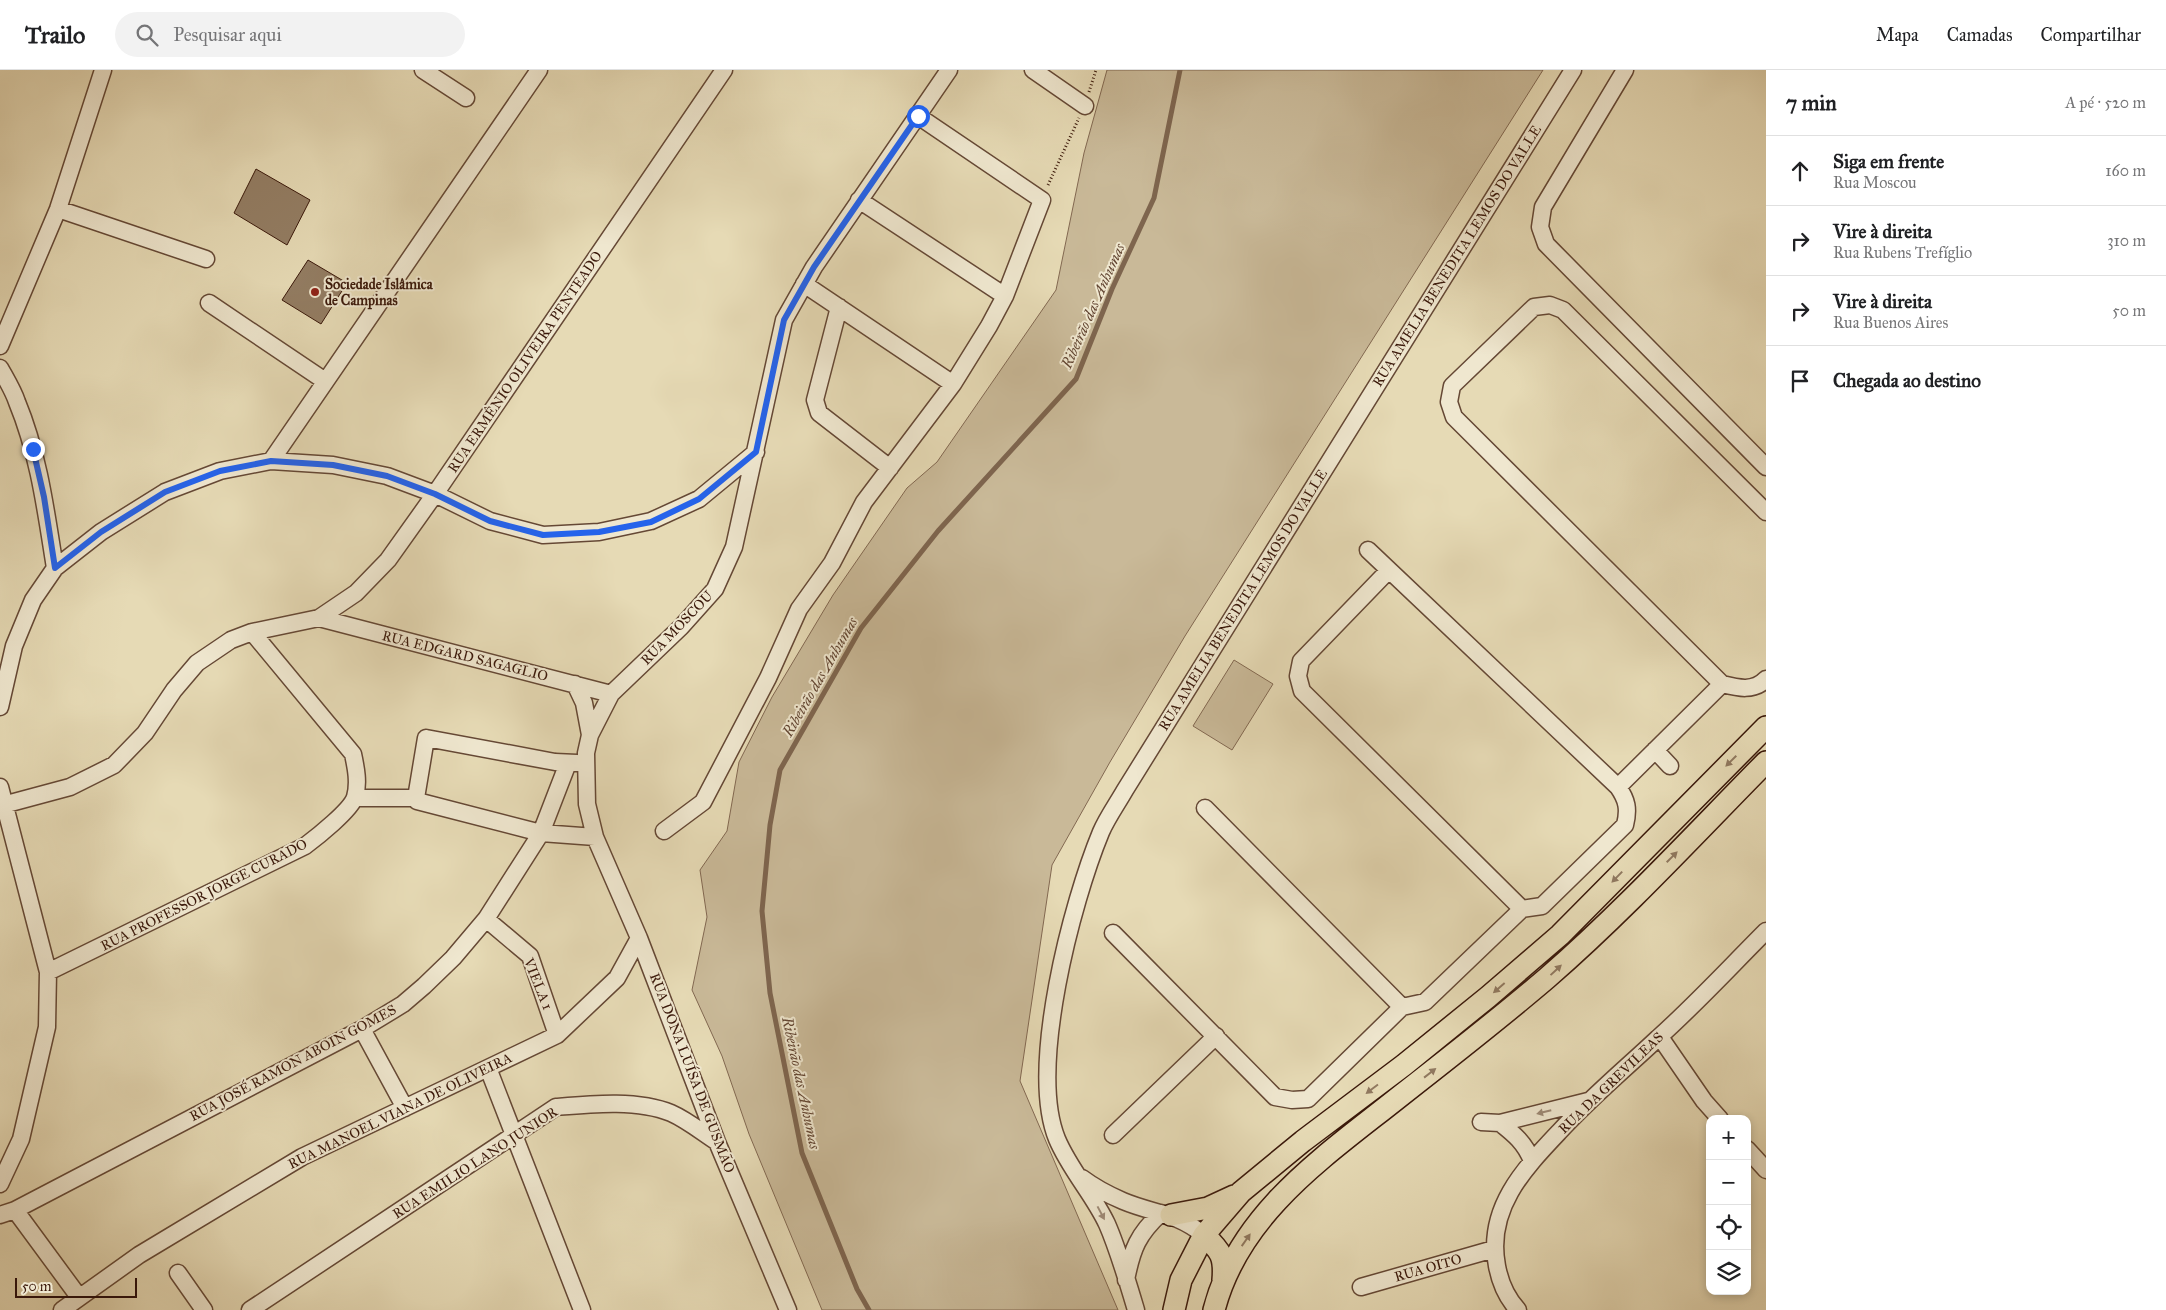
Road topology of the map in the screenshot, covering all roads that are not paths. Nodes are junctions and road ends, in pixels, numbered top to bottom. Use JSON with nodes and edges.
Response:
{"nodes":[{"id":1,"x":102,"y":70,"type":"edge"},
{"id":2,"x":423,"y":70,"type":"edge"},
{"id":3,"x":538,"y":70,"type":"edge"},
{"id":4,"x":724,"y":70,"type":"edge"},
{"id":5,"x":949,"y":70,"type":"edge"},
{"id":6,"x":1033,"y":70,"type":"edge"},
{"id":7,"x":1573,"y":70,"type":"edge"},
{"id":8,"x":1626,"y":70,"type":"edge"},
{"id":9,"x":466,"y":98,"type":"dead end"},
{"id":10,"x":1084,"y":106,"type":"road end"},
{"id":11,"x":918,"y":116,"type":"junction"},
{"id":12,"x":859,"y":200,"type":"junction"},
{"id":13,"x":58,"y":209,"type":"junction"},
{"id":14,"x":206,"y":259,"type":"dead end"},
{"id":15,"x":804,"y":284,"type":"junction"},
{"id":16,"x":1005,"y":296,"type":"junction"},
{"id":17,"x":209,"y":303,"type":"dead end"},
{"id":18,"x":839,"y":308,"type":"junction"},
{"id":19,"x":0,"y":346,"type":"edge"},
{"id":20,"x":0,"y":368,"type":"edge"},
{"id":21,"x":325,"y":381,"type":"junction"},
{"id":22,"x":953,"y":384,"type":"junction"},
{"id":23,"x":756,"y":452,"type":"junction"},
{"id":24,"x":271,"y":461,"type":"junction"},
{"id":25,"x":1766,"y":467,"type":"edge"},
{"id":26,"x":890,"y":468,"type":"junction"},
{"id":27,"x":435,"y":494,"type":"junction"},
{"id":28,"x":1766,"y":512,"type":"edge"},
{"id":29,"x":1368,"y":550,"type":"dead end"},
{"id":30,"x":55,"y":568,"type":"junction"},
{"id":31,"x":1389,"y":570,"type":"junction"},
{"id":32,"x":318,"y":618,"type":"junction"},
{"id":33,"x":252,"y":632,"type":"junction"},
{"id":34,"x":1766,"y":679,"type":"edge"},
{"id":35,"x":575,"y":684,"type":"junction"},
{"id":36,"x":1722,"y":684,"type":"junction"},
{"id":37,"x":611,"y":694,"type":"junction"},
{"id":38,"x":0,"y":707,"type":"edge"},
{"id":39,"x":1766,"y":727,"type":"edge"},
{"id":40,"x":590,"y":735,"type":"junction"},
{"id":41,"x":1655,"y":750,"type":"junction"},
{"id":42,"x":1766,"y":762,"type":"edge"},
{"id":43,"x":1670,"y":766,"type":"dead end"},
{"id":44,"x":0,"y":787,"type":"edge"},
{"id":45,"x":1618,"y":787,"type":"junction"},
{"id":46,"x":355,"y":798,"type":"junction"},
{"id":47,"x":416,"y":798,"type":"junction"},
{"id":48,"x":3,"y":806,"type":"junction"},
{"id":49,"x":1205,"y":808,"type":"dead end"},
{"id":50,"x":664,"y":831,"type":"dead end"},
{"id":51,"x":541,"y":833,"type":"junction"},
{"id":52,"x":595,"y":837,"type":"junction"},
{"id":53,"x":1522,"y":909,"type":"junction"},
{"id":54,"x":486,"y":919,"type":"junction"},
{"id":55,"x":1766,"y":931,"type":"edge"},
{"id":56,"x":1113,"y":933,"type":"dead end"},
{"id":57,"x":639,"y":938,"type":"junction"},
{"id":58,"x":48,"y":972,"type":"junction"},
{"id":59,"x":1402,"y":1007,"type":"junction"},
{"id":60,"x":362,"y":1029,"type":"junction"},
{"id":61,"x":557,"y":1035,"type":"junction"},
{"id":62,"x":1216,"y":1036,"type":"junction"},
{"id":63,"x":1660,"y":1037,"type":"junction"},
{"id":64,"x":488,"y":1068,"type":"junction"},
{"id":65,"x":1588,"y":1101,"type":"junction"},
{"id":66,"x":405,"y":1108,"type":"junction"},
{"id":67,"x":1716,"y":1115,"type":"edge"},
{"id":68,"x":1481,"y":1122,"type":"dead end"},
{"id":69,"x":1500,"y":1123,"type":"junction"},
{"id":70,"x":1113,"y":1135,"type":"dead end"},
{"id":71,"x":513,"y":1136,"type":"junction"},
{"id":72,"x":717,"y":1142,"type":"junction"},
{"id":73,"x":1751,"y":1153,"type":"edge"},
{"id":74,"x":1532,"y":1161,"type":"junction"},
{"id":75,"x":1766,"y":1170,"type":"edge"},
{"id":76,"x":1074,"y":1172,"type":"junction"},
{"id":77,"x":0,"y":1184,"type":"edge"},
{"id":78,"x":1241,"y":1192,"type":"junction"},
{"id":79,"x":8,"y":1213,"type":"edge"},
{"id":80,"x":1166,"y":1214,"type":"junction"},
{"id":81,"x":1204,"y":1235,"type":"junction"},
{"id":82,"x":1494,"y":1250,"type":"junction"},
{"id":83,"x":178,"y":1273,"type":"dead end"},
{"id":84,"x":1126,"y":1280,"type":"junction"},
{"id":85,"x":1223,"y":1283,"type":"junction"},
{"id":86,"x":1361,"y":1287,"type":"dead end"},
{"id":87,"x":79,"y":1297,"type":"junction"},
{"id":88,"x":578,"y":1308,"type":"edge"},
{"id":89,"x":62,"y":1310,"type":"edge"},
{"id":90,"x":204,"y":1310,"type":"edge"},
{"id":91,"x":250,"y":1310,"type":"edge"},
{"id":92,"x":788,"y":1310,"type":"edge"},
{"id":93,"x":1136,"y":1310,"type":"edge"},
{"id":94,"x":1174,"y":1310,"type":"edge"},
{"id":95,"x":1214,"y":1310,"type":"edge"},
{"id":96,"x":1518,"y":1310,"type":"edge"}],
"edges":[{"from":1,"to":13,"type":"street"},
{"from":2,"to":9,"type":"street"},
{"from":3,"to":21,"type":"street"},
{"from":4,"to":27,"type":"street","name":"RUA ERMÊNIO OLIVEIRA PENTEADO"},
{"from":5,"to":11,"type":"street","name":"RUA MOSCOU"},
{"from":6,"to":10,"type":"street"},
{"from":7,"to":76,"type":"street","name":"RUA AMELIA BENEDITA LEMOS DO VALLE"},
{"from":8,"to":25,"type":"street"},
{"from":11,"to":12,"type":"street","name":"RUA MOSCOU"},
{"from":11,"to":16,"type":"street"},
{"from":12,"to":15,"type":"street","name":"RUA MOSCOU"},
{"from":12,"to":16,"type":"street"},
{"from":13,"to":14,"type":"street"},
{"from":13,"to":19,"type":"street"},
{"from":15,"to":18,"type":"street"},
{"from":15,"to":23,"type":"street","name":"RUA MOSCOU"},
{"from":16,"to":22,"type":"street"},
{"from":17,"to":21,"type":"street"},
{"from":18,"to":22,"type":"street"},
{"from":18,"to":26,"type":"street"},
{"from":20,"to":30,"type":"street"},
{"from":21,"to":24,"type":"street"},
{"from":22,"to":26,"type":"street"},
{"from":23,"to":27,"type":"street"},
{"from":23,"to":37,"type":"street","name":"RUA MOSCOU"},
{"from":24,"to":27,"type":"street"},
{"from":24,"to":30,"type":"street"},
{"from":26,"to":50,"type":"street"},
{"from":27,"to":32,"type":"street","name":"RUA ERMÊNIO OLIVEIRA PENTEADO"},
{"from":28,"to":36,"type":"street"},
{"from":29,"to":31,"type":"street"},
{"from":30,"to":38,"type":"street"},
{"from":31,"to":45,"type":"street"},
{"from":31,"to":53,"type":"street"},
{"from":32,"to":33,"type":"street","name":"RUA ERMÊNIO OLIVEIRA PENTEADO"},
{"from":32,"to":35,"type":"street","name":"RUA EDGARD SAGAGLIO"},
{"from":33,"to":46,"type":"street"},
{"from":33,"to":48,"type":"street","name":"RUA ERMÊNIO OLIVEIRA PENTEADO"},
{"from":34,"to":36,"type":"street"},
{"from":35,"to":37,"type":"street","name":"RUA EDGARD SAGAGLIO"},
{"from":35,"to":40,"type":"street"},
{"from":36,"to":41,"type":"street"},
{"from":37,"to":40,"type":"street","name":"RUA MOSCOU"},
{"from":39,"to":78,"type":"main road","one_way":true},
{"from":40,"to":52,"type":"street","name":"RUA MOSCOU"},
{"from":41,"to":43,"type":"street"},
{"from":41,"to":45,"type":"street"},
{"from":85,"to":42,"type":"main road","one_way":true},
{"from":44,"to":48,"type":"street"},
{"from":45,"to":53,"type":"street"},
{"from":46,"to":47,"type":"street"},
{"from":46,"to":58,"type":"street","name":"RUA PROFESSOR JORGE CURADO"},
{"from":47,"to":51,"type":"street"},
{"from":47,"to":51,"type":"street","name":"RUA JOSÉ RAMON ABOIN GOMES"},
{"from":48,"to":58,"type":"street"},
{"from":49,"to":59,"type":"street"},
{"from":51,"to":52,"type":"street"},
{"from":51,"to":54,"type":"street","name":"RUA JOSÉ RAMON ABOIN GOMES"},
{"from":52,"to":57,"type":"street","name":"RUA DONA LUÍSA DE GUSMÃO"},
{"from":53,"to":59,"type":"street"},
{"from":54,"to":60,"type":"street","name":"RUA JOSÉ RAMON ABOIN GOMES"},
{"from":54,"to":61,"type":"street","name":"VIELA 1"},
{"from":55,"to":63,"type":"street","name":"RUA DA GREVILEAS"},
{"from":56,"to":62,"type":"street"},
{"from":57,"to":61,"type":"street","name":"RUA MANOEL VIANA DE OLIVEIRA"},
{"from":57,"to":72,"type":"street","name":"RUA DONA LUÍSA DE GUSMÃO"},
{"from":58,"to":77,"type":"street"},
{"from":59,"to":62,"type":"street"},
{"from":60,"to":66,"type":"street"},
{"from":60,"to":79,"type":"street","name":"RUA JOSÉ RAMON ABOIN GOMES"},
{"from":61,"to":64,"type":"street","name":"RUA MANOEL VIANA DE OLIVEIRA"},
{"from":62,"to":70,"type":"street"},
{"from":63,"to":65,"type":"street","name":"RUA DA GREVILEAS"},
{"from":63,"to":67,"type":"street"},
{"from":64,"to":66,"type":"street","name":"RUA MANOEL VIANA DE OLIVEIRA"},
{"from":64,"to":71,"type":"street"},
{"from":65,"to":69,"type":"street","one_way":true},
{"from":65,"to":74,"type":"street","name":"RUA DA GREVILEAS"},
{"from":66,"to":87,"type":"street","name":"RUA MANOEL VIANA DE OLIVEIRA"},
{"from":68,"to":69,"type":"street"},
{"from":69,"to":74,"type":"street"},
{"from":71,"to":72,"type":"street","name":"RUA EMILIO LANO JUNIOR"},
{"from":71,"to":88,"type":"street"},
{"from":71,"to":91,"type":"street","name":"RUA EMILIO LANO JUNIOR"},
{"from":72,"to":92,"type":"street","name":"RUA DONA LUÍSA DE GUSMÃO"},
{"from":73,"to":75,"type":"street"},
{"from":74,"to":82,"type":"street","name":"RUA DA GREVILEAS"},
{"from":76,"to":80,"type":"street"},
{"from":76,"to":84,"type":"street","name":"RUA AMELIA BENEDITA LEMOS DO VALLE","one_way":true},
{"from":78,"to":80,"type":"main road"},
{"from":78,"to":81,"type":"main road"},
{"from":79,"to":87,"type":"street"},
{"from":80,"to":81,"type":"street"},
{"from":80,"to":84,"type":"street"},
{"from":81,"to":85,"type":"main road"},
{"from":81,"to":94,"type":"main road"},
{"from":82,"to":86,"type":"street","name":"RUA OITO"},
{"from":82,"to":96,"type":"street","name":"RUA DA GREVILEAS"},
{"from":83,"to":90,"type":"street"},
{"from":84,"to":93,"type":"street","name":"RUA AMELIA BENEDITA LEMOS DO VALLE"},
{"from":85,"to":95,"type":"main road"},
{"from":87,"to":89,"type":"street","name":"RUA MANOEL VIANA DE OLIVEIRA"}]}
